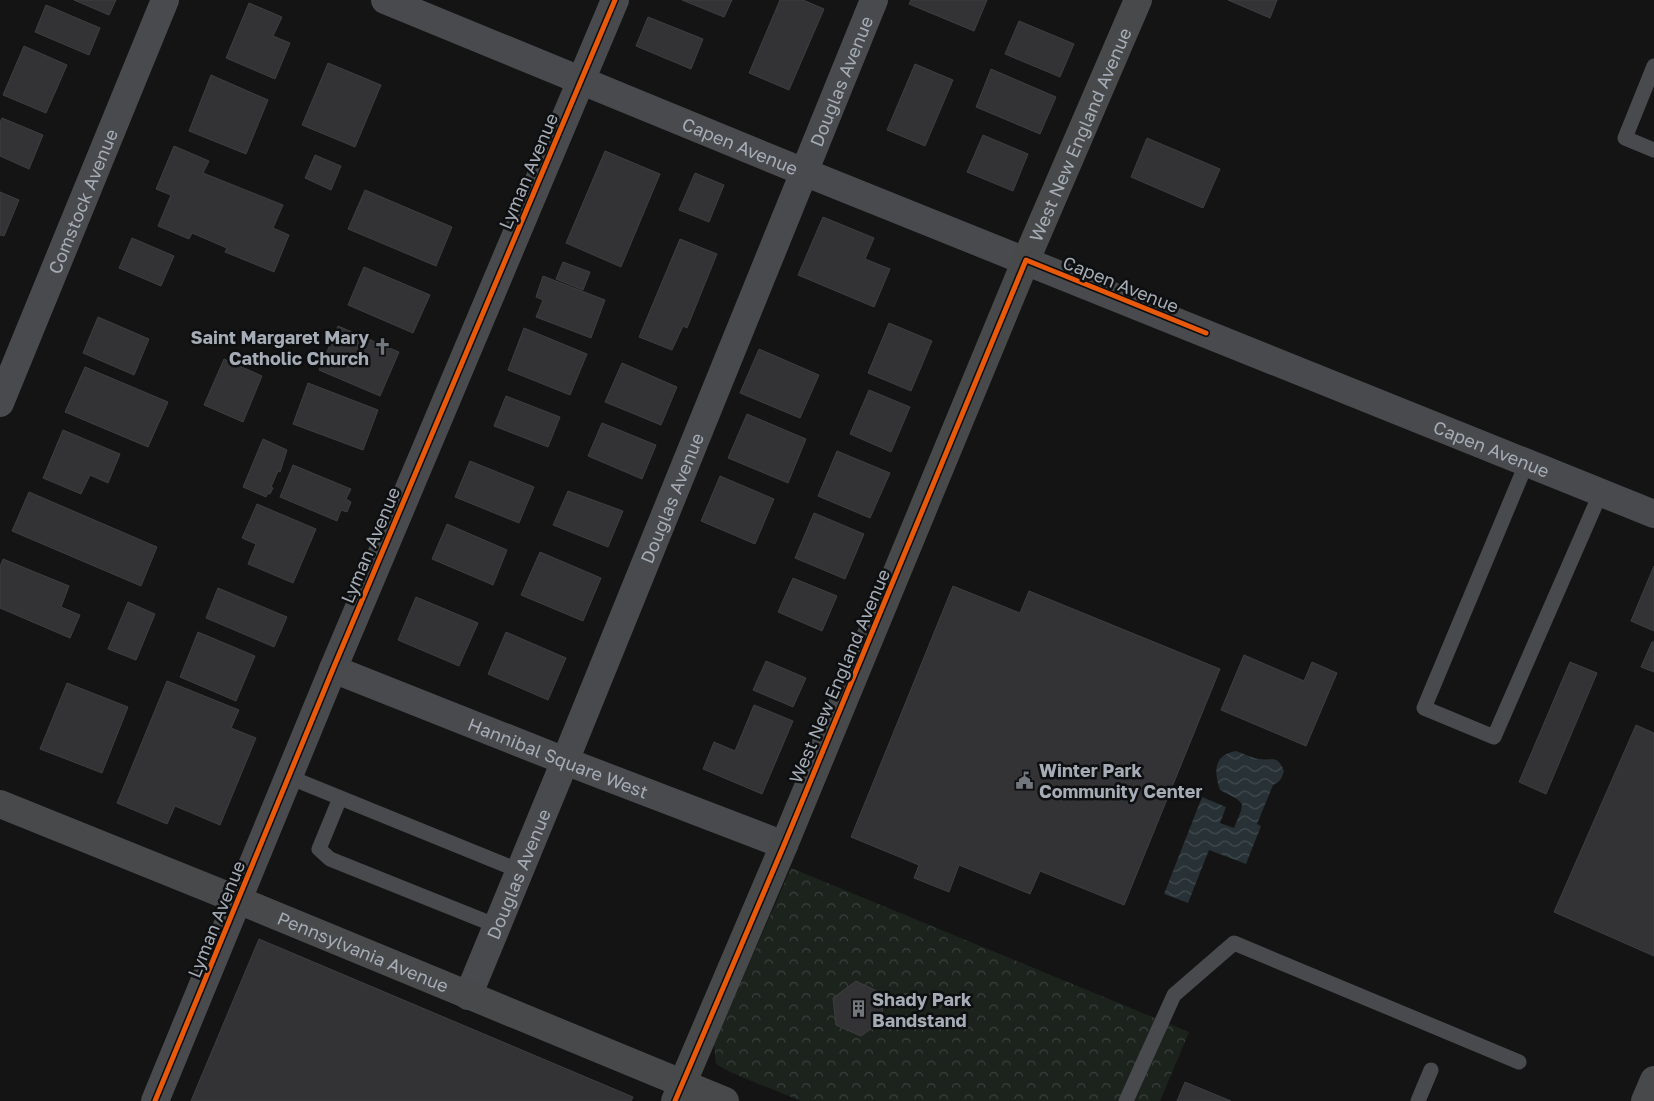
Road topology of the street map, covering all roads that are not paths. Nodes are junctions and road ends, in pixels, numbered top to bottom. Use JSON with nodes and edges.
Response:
{"nodes":[{"id":1,"x":166,"y":0,"type":"edge"},
{"id":2,"x":385,"y":0,"type":"edge"},
{"id":3,"x":615,"y":0,"type":"edge"},
{"id":4,"x":874,"y":0,"type":"edge"},
{"id":5,"x":1138,"y":0,"type":"edge"},
{"id":6,"x":1654,"y":66,"type":"edge"},
{"id":7,"x":581,"y":80,"type":"junction"},
{"id":8,"x":1654,"y":150,"type":"edge"},
{"id":9,"x":804,"y":172,"type":"junction"},
{"id":10,"x":1026,"y":260,"type":"junction"},
{"id":11,"x":0,"y":403,"type":"edge"},
{"id":12,"x":1527,"y":462,"type":"junction"},
{"id":13,"x":1601,"y":492,"type":"junction"},
{"id":14,"x":1654,"y":514,"type":"edge"},
{"id":15,"x":333,"y":669,"type":"junction"},
{"id":16,"x":565,"y":761,"type":"junction"},
{"id":17,"x":289,"y":777,"type":"junction"},
{"id":18,"x":340,"y":798,"type":"junction"},
{"id":19,"x":0,"y":804,"type":"edge"},
{"id":20,"x":784,"y":845,"type":"junction"},
{"id":21,"x":520,"y":871,"type":"junction"},
{"id":22,"x":238,"y":900,"type":"junction"},
{"id":23,"x":497,"y":926,"type":"junction"},
{"id":24,"x":468,"y":996,"type":"junction"},
{"id":25,"x":1519,"y":1062,"type":"dead end"},
{"id":26,"x":1431,"y":1070,"type":"dead end"},
{"id":27,"x":1654,"y":1080,"type":"edge"},
{"id":28,"x":678,"y":1092,"type":"edge"},
{"id":29,"x":155,"y":1101,"type":"edge"},
{"id":30,"x":725,"y":1101,"type":"edge"},
{"id":31,"x":1126,"y":1101,"type":"edge"},
{"id":32,"x":1418,"y":1101,"type":"edge"},
{"id":33,"x":1645,"y":1101,"type":"edge"}],
"edges":[{"from":1,"to":11,"type":"street","name":"Comstock Avenue"},
{"from":2,"to":7,"type":"street","name":"Capen Avenue"},
{"from":3,"to":7,"type":"street","name":"Lyman Avenue"},
{"from":4,"to":9,"type":"street","name":"Douglas Avenue"},
{"from":5,"to":10,"type":"street","name":"West New England Avenue"},
{"from":6,"to":8,"type":"lane"},
{"from":7,"to":9,"type":"street","name":"Capen Avenue"},
{"from":7,"to":15,"type":"street","name":"Lyman Avenue"},
{"from":9,"to":10,"type":"street","name":"Capen Avenue"},
{"from":9,"to":16,"type":"street","name":"Douglas Avenue"},
{"from":10,"to":12,"type":"street","name":"Capen Avenue"},
{"from":10,"to":20,"type":"street","name":"West New England Avenue"},
{"from":12,"to":13,"type":"street","name":"Capen Avenue"},
{"from":12,"to":13,"type":"lane"},
{"from":13,"to":14,"type":"street","name":"Capen Avenue"},
{"from":15,"to":16,"type":"street","name":"Hannibal Square West"},
{"from":15,"to":17,"type":"street","name":"Lyman Avenue"},
{"from":16,"to":20,"type":"street","name":"Hannibal Square West"},
{"from":16,"to":21,"type":"street","name":"Douglas Avenue"},
{"from":17,"to":18,"type":"lane"},
{"from":17,"to":22,"type":"street","name":"Lyman Avenue"},
{"from":18,"to":21,"type":"lane"},
{"from":18,"to":23,"type":"lane"},
{"from":19,"to":22,"type":"street","name":"Pennsylvania Avenue"},
{"from":20,"to":28,"type":"street","name":"West New England Avenue"},
{"from":21,"to":23,"type":"street","name":"Douglas Avenue"},
{"from":22,"to":24,"type":"street","name":"Pennsylvania Avenue"},
{"from":22,"to":29,"type":"street","name":"Lyman Avenue"},
{"from":23,"to":24,"type":"street","name":"Douglas Avenue"},
{"from":24,"to":28,"type":"street","name":"Pennsylvania Avenue"},
{"from":25,"to":31,"type":"lane"},
{"from":26,"to":32,"type":"lane"},
{"from":27,"to":33,"type":"street"},
{"from":28,"to":30,"type":"street","name":"Pennsylvania Avenue"}]}
